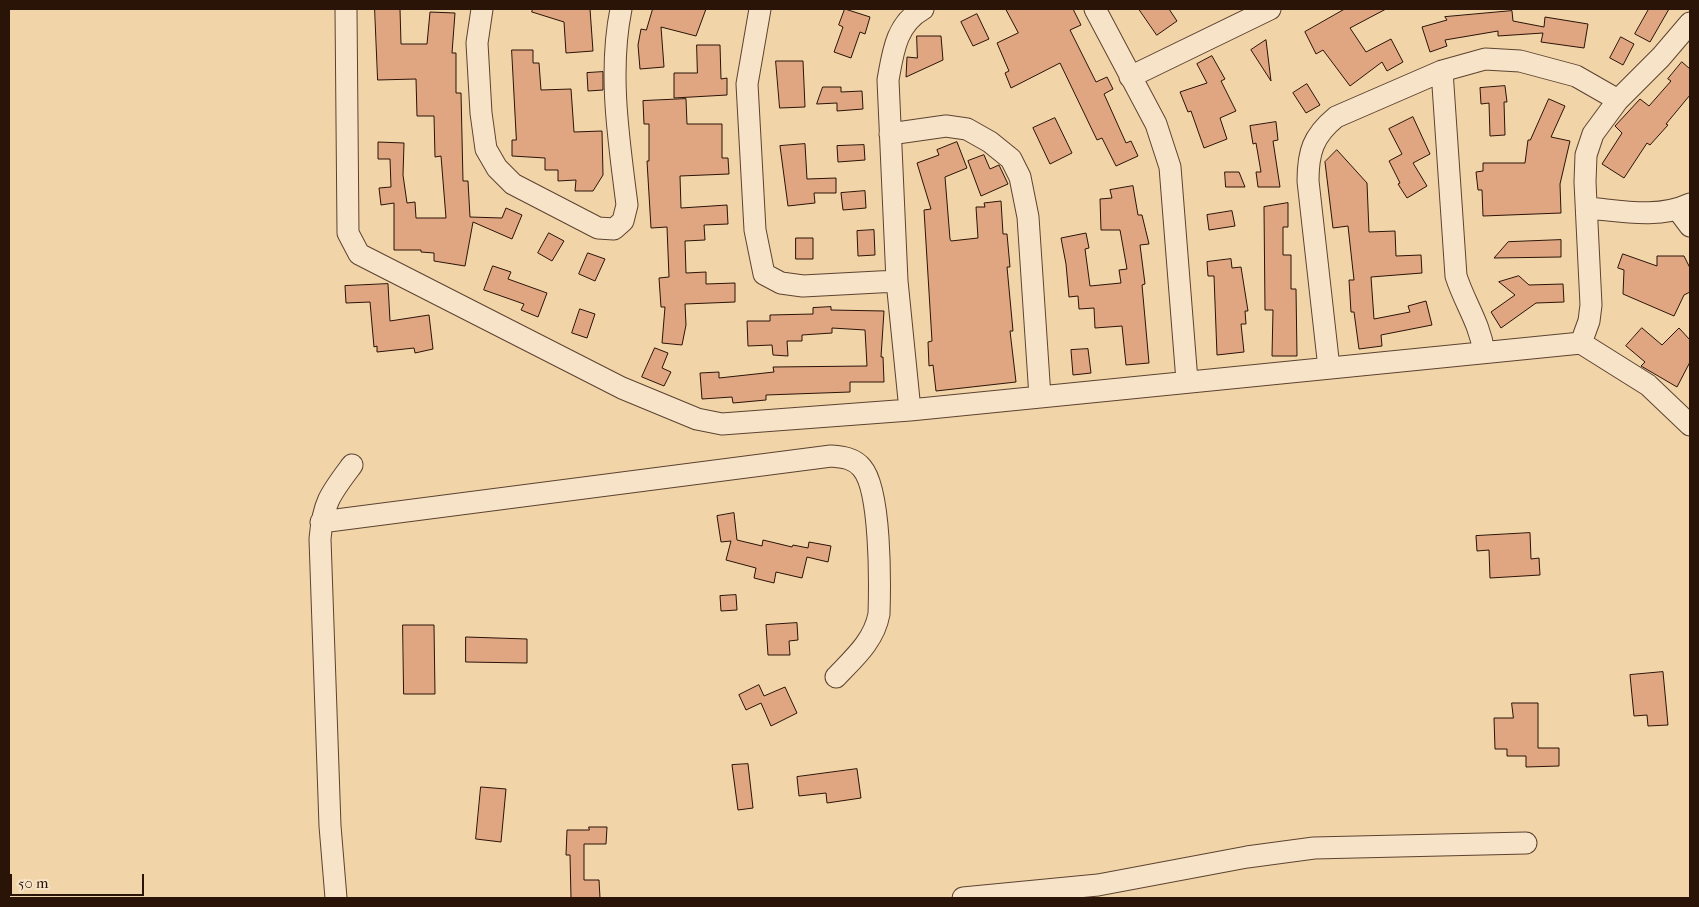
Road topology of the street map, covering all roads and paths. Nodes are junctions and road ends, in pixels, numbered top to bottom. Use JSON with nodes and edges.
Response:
{"nodes":[{"id":1,"x":346,"y":9,"type":"edge"},
{"id":2,"x":482,"y":9,"type":"edge"},
{"id":3,"x":620,"y":9,"type":"edge"},
{"id":4,"x":760,"y":9,"type":"edge"},
{"id":5,"x":923,"y":9,"type":"edge"},
{"id":6,"x":1095,"y":9,"type":"edge"},
{"id":7,"x":1270,"y":9,"type":"edge"},
{"id":8,"x":1690,"y":23,"type":"edge"},
{"id":9,"x":1442,"y":71,"type":"junction"},
{"id":10,"x":1130,"y":77,"type":"junction"},
{"id":11,"x":1618,"y":100,"type":"junction"},
{"id":12,"x":890,"y":134,"type":"junction"},
{"id":13,"x":1588,"y":208,"type":"junction"},
{"id":14,"x":1686,"y":213,"type":"edge"},
{"id":15,"x":898,"y":281,"type":"junction"},
{"id":16,"x":1581,"y":343,"type":"junction"},
{"id":17,"x":1484,"y":352,"type":"junction"},
{"id":18,"x":1328,"y":368,"type":"junction"},
{"id":19,"x":1187,"y":381,"type":"junction"},
{"id":20,"x":1040,"y":397,"type":"junction"},
{"id":21,"x":910,"y":410,"type":"junction"},
{"id":22,"x":1690,"y":425,"type":"edge"},
{"id":23,"x":352,"y":465,"type":"dead end"},
{"id":24,"x":321,"y":522,"type":"junction"},
{"id":25,"x":836,"y":677,"type":"dead end"},
{"id":26,"x":1526,"y":843,"type":"dead end"},
{"id":27,"x":1033,"y":895,"type":"edge"},
{"id":28,"x":336,"y":898,"type":"edge"},
{"id":29,"x":963,"y":898,"type":"edge"}],
"edges":[{"from":1,"to":21,"type":"street"},
{"from":2,"to":3,"type":"street"},
{"from":4,"to":15,"type":"street"},
{"from":5,"to":12,"type":"street"},
{"from":6,"to":10,"type":"street"},
{"from":7,"to":10,"type":"street"},
{"from":8,"to":11,"type":"street"},
{"from":9,"to":11,"type":"street"},
{"from":9,"to":17,"type":"street"},
{"from":9,"to":18,"type":"street"},
{"from":10,"to":19,"type":"street"},
{"from":11,"to":13,"type":"street"},
{"from":12,"to":15,"type":"street"},
{"from":12,"to":20,"type":"street"},
{"from":13,"to":14,"type":"street"},
{"from":13,"to":16,"type":"street"},
{"from":15,"to":21,"type":"street"},
{"from":16,"to":17,"type":"street"},
{"from":16,"to":22,"type":"street"},
{"from":17,"to":18,"type":"street"},
{"from":18,"to":19,"type":"street"},
{"from":19,"to":20,"type":"street"},
{"from":20,"to":21,"type":"street"},
{"from":23,"to":24,"type":"street"},
{"from":24,"to":25,"type":"street"},
{"from":24,"to":28,"type":"street"},
{"from":26,"to":27,"type":"street"},
{"from":27,"to":29,"type":"street"}]}
